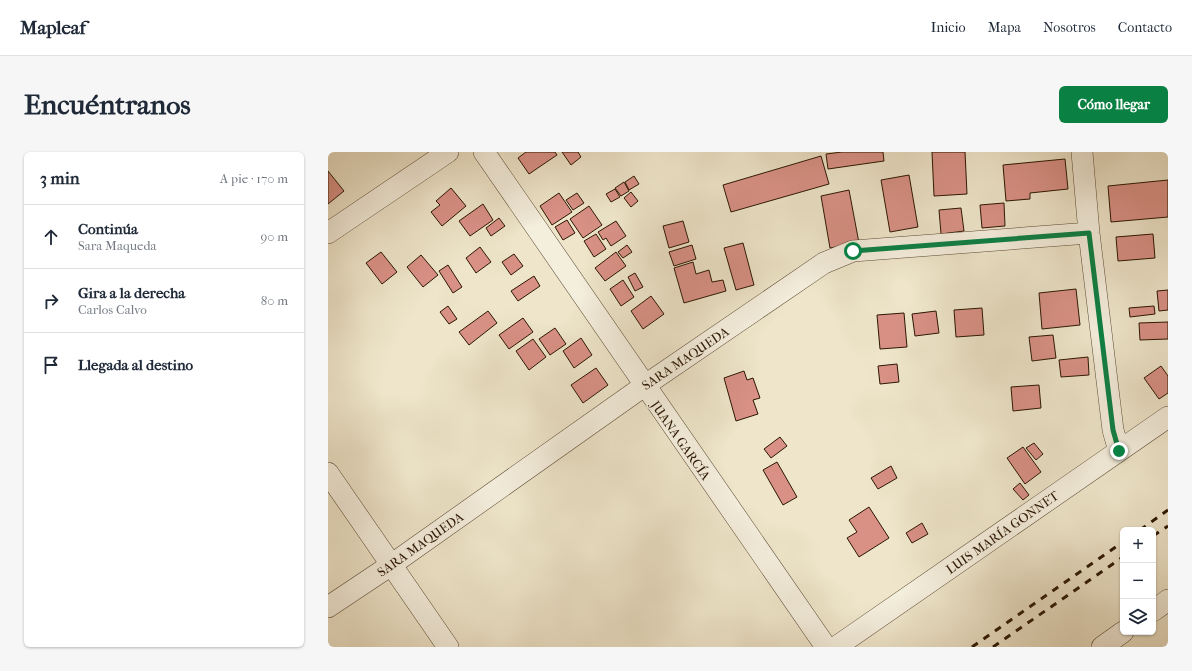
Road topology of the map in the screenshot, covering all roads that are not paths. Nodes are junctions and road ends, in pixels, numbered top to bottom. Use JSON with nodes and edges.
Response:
{"nodes":[{"id":1,"x":448,"y":152,"type":"edge"},
{"id":2,"x":484,"y":152,"type":"edge"},
{"id":3,"x":1082,"y":152,"type":"edge"},
{"id":4,"x":328,"y":233,"type":"edge"},
{"id":5,"x":1089,"y":233,"type":"junction"},
{"id":6,"x":644,"y":386,"type":"junction"},
{"id":7,"x":1168,"y":417,"type":"edge"},
{"id":8,"x":1119,"y":451,"type":"junction"},
{"id":9,"x":328,"y":473,"type":"edge"},
{"id":10,"x":391,"y":565,"type":"junction"},
{"id":11,"x":1168,"y":600,"type":"edge"},
{"id":12,"x":328,"y":607,"type":"edge"},
{"id":13,"x":1156,"y":609,"type":"edge"},
{"id":14,"x":1120,"y":634,"type":"edge"},
{"id":15,"x":448,"y":647,"type":"edge"},
{"id":16,"x":826,"y":647,"type":"edge"},
{"id":17,"x":836,"y":647,"type":"edge"},
{"id":18,"x":1102,"y":647,"type":"edge"}],
"edges":[{"from":1,"to":4,"type":"street"},
{"from":2,"to":6,"type":"street","name":"JUANA GARCÍA"},
{"from":3,"to":5,"type":"street"},
{"from":5,"to":6,"type":"street","name":"SARA MAQUEDA"},
{"from":5,"to":8,"type":"street"},
{"from":6,"to":10,"type":"street","name":"SARA MAQUEDA"},
{"from":6,"to":16,"type":"street","name":"JUANA GARCÍA"},
{"from":7,"to":8,"type":"street","name":"LUIS MARÍA GONNET"},
{"from":8,"to":17,"type":"street","name":"LUIS MARÍA GONNET"},
{"from":9,"to":10,"type":"street"},
{"from":10,"to":12,"type":"street","name":"SARA MAQUEDA"},
{"from":10,"to":15,"type":"street"},
{"from":11,"to":13,"type":"street"},
{"from":14,"to":18,"type":"street"}]}
